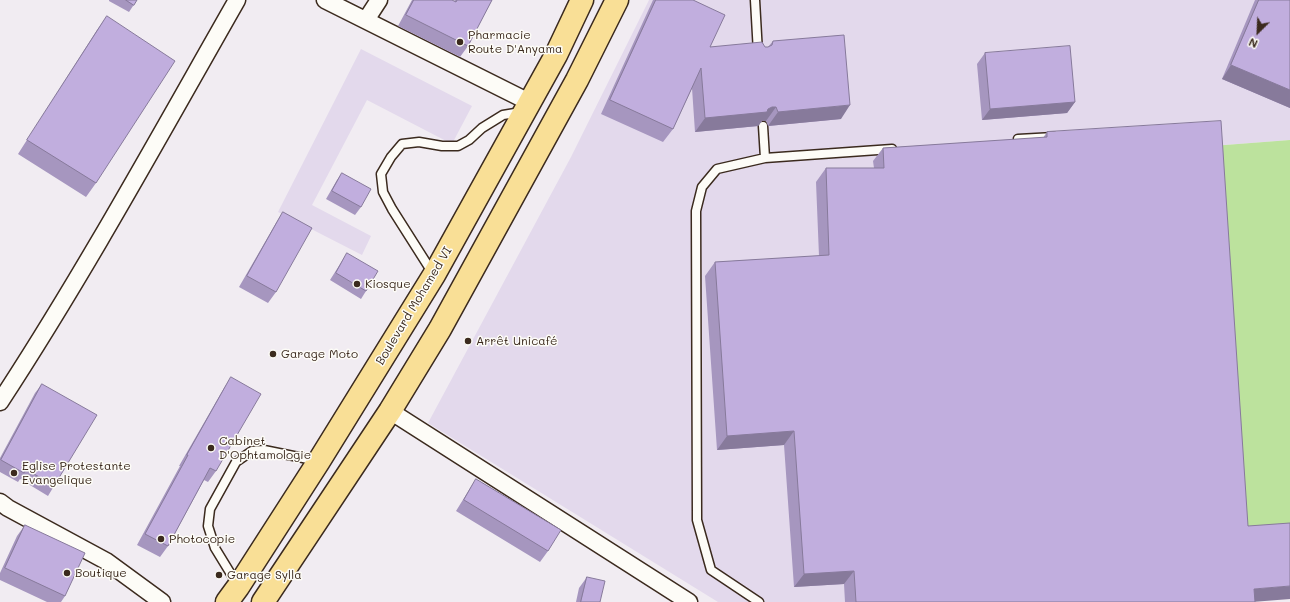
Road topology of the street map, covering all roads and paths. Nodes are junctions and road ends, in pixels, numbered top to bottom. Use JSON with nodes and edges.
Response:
{"nodes":[{"id":1,"x":237,"y":0,"type":"edge"},
{"id":2,"x":325,"y":0,"type":"edge"},
{"id":3,"x":379,"y":0,"type":"edge"},
{"id":4,"x":582,"y":0,"type":"edge"},
{"id":5,"x":617,"y":0,"type":"edge"},
{"id":6,"x":755,"y":0,"type":"edge"},
{"id":7,"x":366,"y":20,"type":"junction"},
{"id":8,"x":758,"y":56,"type":"edge"},
{"id":9,"x":528,"y":107,"type":"junction"},
{"id":10,"x":763,"y":126,"type":"edge"},
{"id":11,"x":1066,"y":136,"type":"edge"},
{"id":12,"x":1010,"y":140,"type":"edge"},
{"id":13,"x":900,"y":148,"type":"edge"},
{"id":14,"x":765,"y":158,"type":"junction"},
{"id":15,"x":434,"y":275,"type":"junction"},
{"id":16,"x":0,"y":402,"type":"edge"},
{"id":17,"x":390,"y":411,"type":"junction"},
{"id":18,"x":319,"y":461,"type":"junction"},
{"id":19,"x":0,"y":502,"type":"edge"},
{"id":20,"x":283,"y":518,"type":"junction"},
{"id":21,"x":309,"y":535,"type":"junction"},
{"id":22,"x":233,"y":594,"type":"edge"},
{"id":23,"x":162,"y":602,"type":"edge"},
{"id":24,"x":263,"y":602,"type":"edge"},
{"id":25,"x":688,"y":602,"type":"edge"},
{"id":26,"x":759,"y":602,"type":"edge"}],
"edges":[{"from":1,"to":16,"type":"street"},
{"from":2,"to":7,"type":"street"},
{"from":3,"to":7,"type":"street"},
{"from":4,"to":9,"type":"main road","name":"Boulevard Mohamed VI"},
{"from":5,"to":17,"type":"main road"},
{"from":6,"to":8,"type":"lane"},
{"from":7,"to":9,"type":"street"},
{"from":9,"to":15,"type":"main road","name":"Boulevard Mohamed VI"},
{"from":9,"to":15,"type":"lane"},
{"from":10,"to":14,"type":"lane"},
{"from":11,"to":12,"type":"lane"},
{"from":13,"to":14,"type":"lane"},
{"from":14,"to":26,"type":"lane"},
{"from":15,"to":18,"type":"main road","name":"Boulevard Mohamed VI"},
{"from":17,"to":21,"type":"main road"},
{"from":17,"to":25,"type":"street"},
{"from":18,"to":20,"type":"main road","name":"Boulevard Mohamed VI"},
{"from":18,"to":22,"type":"lane"},
{"from":19,"to":23,"type":"street"},
{"from":20,"to":21,"type":"main road"},
{"from":20,"to":22,"type":"main road","name":"Boulevard Mohamed VI"},
{"from":21,"to":24,"type":"main road"}]}
